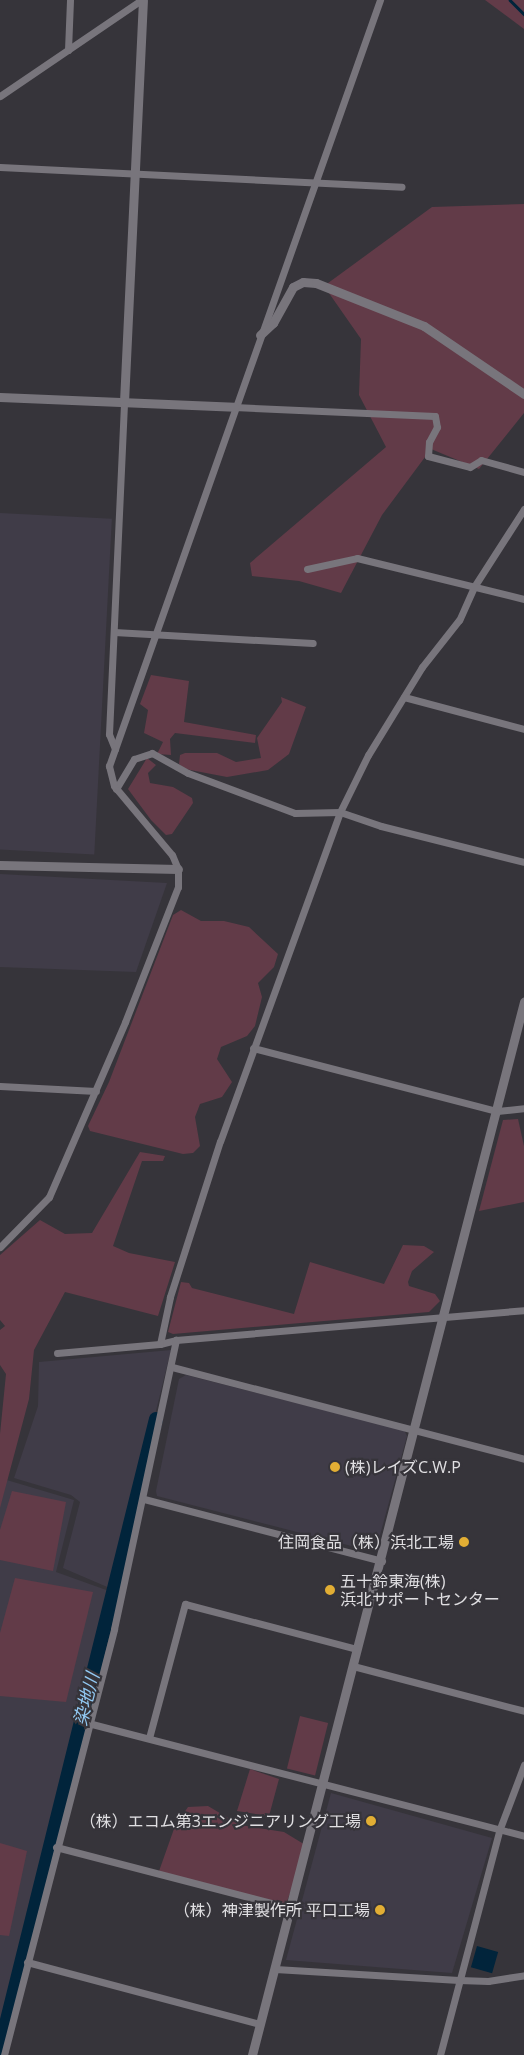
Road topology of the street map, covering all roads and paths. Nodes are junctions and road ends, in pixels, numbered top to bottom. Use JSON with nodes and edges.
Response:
{"nodes":[{"id":1,"x":70,"y":0,"type":"edge"},
{"id":2,"x":142,"y":0,"type":"edge"},
{"id":3,"x":380,"y":0,"type":"edge"},
{"id":4,"x":68,"y":50,"type":"junction"},
{"id":5,"x":0,"y":96,"type":"edge"},
{"id":6,"x":0,"y":167,"type":"edge"},
{"id":7,"x":135,"y":174,"type":"junction"},
{"id":8,"x":315,"y":182,"type":"junction"},
{"id":9,"x":402,"y":187,"type":"dead end"},
{"id":10,"x":260,"y":335,"type":"junction"},
{"id":11,"x":524,"y":394,"type":"edge"},
{"id":12,"x":0,"y":397,"type":"edge"},
{"id":13,"x":124,"y":402,"type":"junction"},
{"id":14,"x":234,"y":407,"type":"junction"},
{"id":15,"x":524,"y":472,"type":"edge"},
{"id":16,"x":524,"y":509,"type":"edge"},
{"id":17,"x":307,"y":569,"type":"dead end"},
{"id":18,"x":474,"y":587,"type":"junction"},
{"id":19,"x":524,"y":600,"type":"edge"},
{"id":20,"x":114,"y":632,"type":"junction"},
{"id":21,"x":154,"y":633,"type":"junction"},
{"id":22,"x":313,"y":643,"type":"dead end"},
{"id":23,"x":404,"y":697,"type":"junction"},
{"id":24,"x":524,"y":729,"type":"edge"},
{"id":25,"x":114,"y":749,"type":"junction"},
{"id":26,"x":116,"y":789,"type":"junction"},
{"id":27,"x":340,"y":812,"type":"junction"},
{"id":28,"x":524,"y":862,"type":"edge"},
{"id":29,"x":0,"y":865,"type":"edge"},
{"id":30,"x":178,"y":870,"type":"junction"},
{"id":31,"x":524,"y":1002,"type":"edge"},
{"id":32,"x":253,"y":1048,"type":"junction"},
{"id":33,"x":0,"y":1086,"type":"edge"},
{"id":34,"x":96,"y":1091,"type":"junction"},
{"id":35,"x":524,"y":1108,"type":"edge"},
{"id":36,"x":496,"y":1111,"type":"junction"},
{"id":37,"x":0,"y":1247,"type":"edge"},
{"id":38,"x":524,"y":1310,"type":"edge"},
{"id":39,"x":444,"y":1317,"type":"junction"},
{"id":40,"x":176,"y":1340,"type":"junction"},
{"id":41,"x":160,"y":1344,"type":"junction"},
{"id":42,"x":57,"y":1352,"type":"dead end"},
{"id":43,"x":172,"y":1367,"type":"junction"},
{"id":44,"x":414,"y":1430,"type":"junction"},
{"id":45,"x":524,"y":1458,"type":"edge"},
{"id":46,"x":144,"y":1499,"type":"junction"},
{"id":47,"x":382,"y":1561,"type":"junction"},
{"id":48,"x":358,"y":1649,"type":"junction"},
{"id":49,"x":353,"y":1666,"type":"junction"},
{"id":50,"x":524,"y":1711,"type":"edge"},
{"id":51,"x":88,"y":1723,"type":"junction"},
{"id":52,"x":149,"y":1738,"type":"junction"},
{"id":53,"x":524,"y":1765,"type":"edge"},
{"id":54,"x":323,"y":1785,"type":"junction"},
{"id":55,"x":499,"y":1831,"type":"junction"},
{"id":56,"x":524,"y":1836,"type":"edge"},
{"id":57,"x":56,"y":1847,"type":"junction"},
{"id":58,"x":291,"y":1908,"type":"junction"},
{"id":59,"x":27,"y":1962,"type":"junction"},
{"id":60,"x":275,"y":1969,"type":"junction"},
{"id":61,"x":524,"y":1975,"type":"edge"},
{"id":62,"x":459,"y":1980,"type":"junction"},
{"id":63,"x":260,"y":2024,"type":"junction"},
{"id":64,"x":4,"y":2055,"type":"edge"},
{"id":65,"x":252,"y":2055,"type":"edge"},
{"id":66,"x":440,"y":2055,"type":"edge"}],
"edges":[{"from":1,"to":4,"type":"street"},
{"from":2,"to":4,"type":"street"},
{"from":2,"to":7,"type":"street"},
{"from":3,"to":8,"type":"street"},
{"from":4,"to":5,"type":"street"},
{"from":6,"to":7,"type":"street"},
{"from":7,"to":8,"type":"street"},
{"from":7,"to":13,"type":"street"},
{"from":8,"to":9,"type":"street"},
{"from":8,"to":10,"type":"street"},
{"from":10,"to":11,"type":"street"},
{"from":10,"to":14,"type":"street"},
{"from":12,"to":13,"type":"street"},
{"from":13,"to":14,"type":"street"},
{"from":13,"to":20,"type":"street"},
{"from":14,"to":15,"type":"street"},
{"from":14,"to":21,"type":"street"},
{"from":16,"to":18,"type":"street"},
{"from":17,"to":18,"type":"street"},
{"from":18,"to":19,"type":"street"},
{"from":18,"to":23,"type":"street"},
{"from":20,"to":21,"type":"street"},
{"from":20,"to":25,"type":"street"},
{"from":21,"to":22,"type":"street"},
{"from":21,"to":25,"type":"street"},
{"from":23,"to":24,"type":"street"},
{"from":23,"to":27,"type":"street"},
{"from":25,"to":26,"type":"street"},
{"from":26,"to":27,"type":"street"},
{"from":26,"to":30,"type":"street"},
{"from":27,"to":28,"type":"street"},
{"from":27,"to":32,"type":"street"},
{"from":29,"to":30,"type":"street"},
{"from":30,"to":34,"type":"street"},
{"from":31,"to":36,"type":"street"},
{"from":32,"to":36,"type":"street"},
{"from":32,"to":41,"type":"street"},
{"from":33,"to":34,"type":"street"},
{"from":34,"to":37,"type":"street"},
{"from":35,"to":36,"type":"street"},
{"from":36,"to":39,"type":"street"},
{"from":38,"to":39,"type":"street"},
{"from":39,"to":40,"type":"street"},
{"from":39,"to":44,"type":"street"},
{"from":40,"to":41,"type":"street"},
{"from":40,"to":43,"type":"street"},
{"from":41,"to":42,"type":"street"},
{"from":43,"to":44,"type":"street"},
{"from":43,"to":46,"type":"street"},
{"from":44,"to":45,"type":"street"},
{"from":44,"to":47,"type":"street"},
{"from":46,"to":47,"type":"street"},
{"from":46,"to":51,"type":"street"},
{"from":47,"to":48,"type":"street"},
{"from":48,"to":49,"type":"street"},
{"from":48,"to":52,"type":"street"},
{"from":49,"to":50,"type":"street"},
{"from":49,"to":54,"type":"street"},
{"from":51,"to":52,"type":"street"},
{"from":51,"to":57,"type":"street"},
{"from":52,"to":54,"type":"street"},
{"from":53,"to":55,"type":"street"},
{"from":54,"to":55,"type":"street"},
{"from":54,"to":58,"type":"street"},
{"from":55,"to":56,"type":"street"},
{"from":55,"to":62,"type":"street"},
{"from":57,"to":58,"type":"street"},
{"from":57,"to":59,"type":"street"},
{"from":58,"to":60,"type":"street"},
{"from":59,"to":63,"type":"street"},
{"from":59,"to":64,"type":"street"},
{"from":60,"to":62,"type":"street"},
{"from":60,"to":63,"type":"street"},
{"from":61,"to":62,"type":"street"},
{"from":62,"to":66,"type":"street"},
{"from":63,"to":65,"type":"street"}]}
